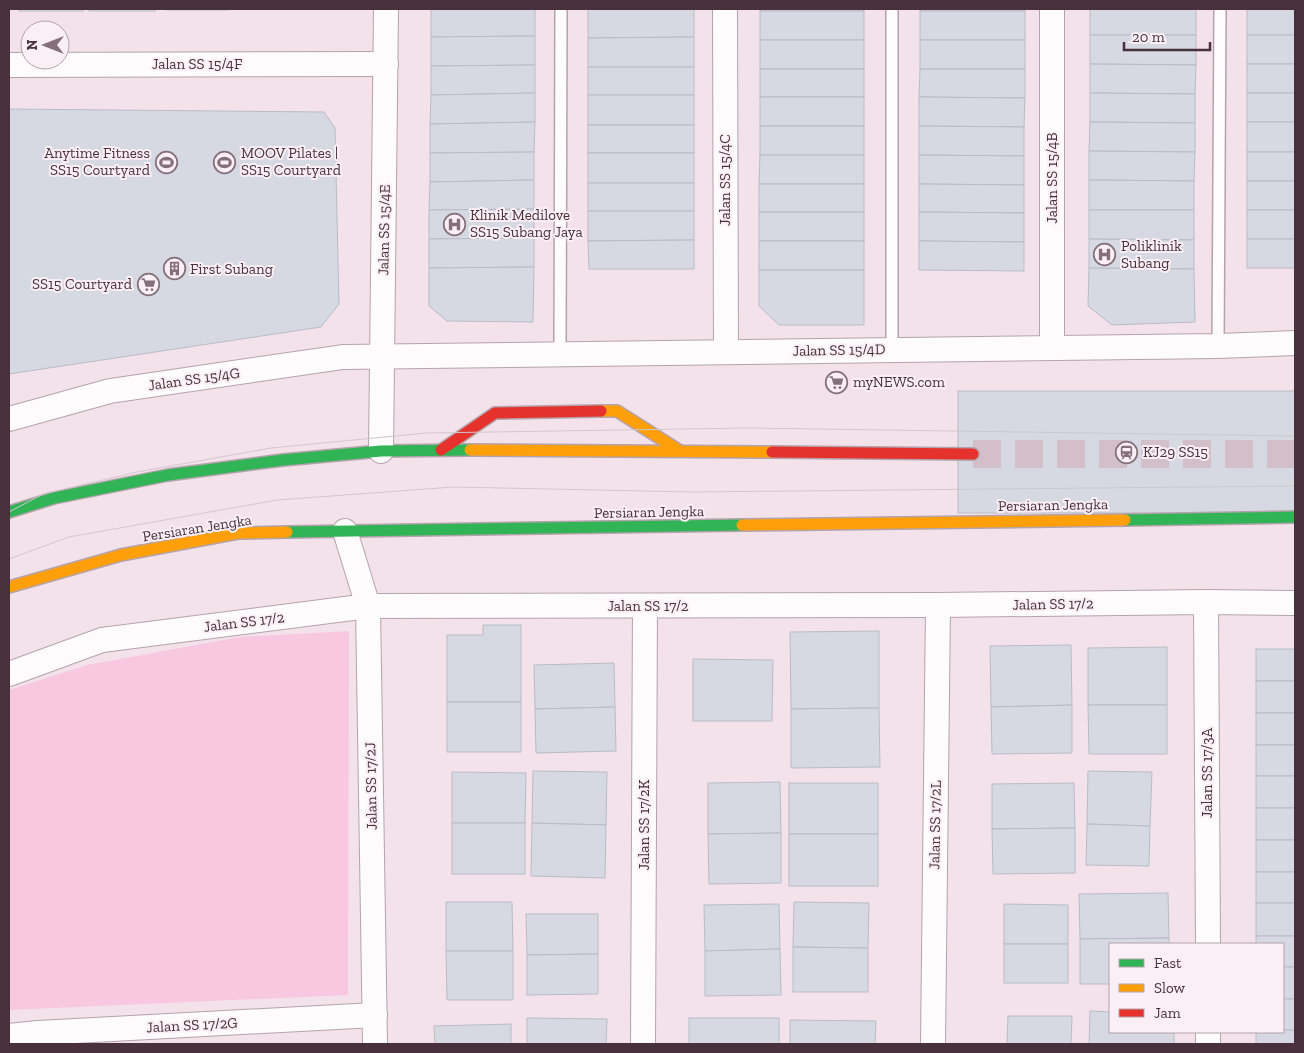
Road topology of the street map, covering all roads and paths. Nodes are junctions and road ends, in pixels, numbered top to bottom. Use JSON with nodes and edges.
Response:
{"nodes":[{"id":1,"x":386,"y":9,"type":"edge"},
{"id":2,"x":561,"y":9,"type":"edge"},
{"id":3,"x":725,"y":9,"type":"edge"},
{"id":4,"x":892,"y":9,"type":"edge"},
{"id":5,"x":1052,"y":9,"type":"edge"},
{"id":6,"x":1220,"y":9,"type":"edge"},
{"id":7,"x":386,"y":64,"type":"junction"},
{"id":8,"x":9,"y":65,"type":"edge"},
{"id":9,"x":1295,"y":344,"type":"edge"},
{"id":10,"x":1218,"y":346,"type":"junction"},
{"id":11,"x":1052,"y":348,"type":"junction"},
{"id":12,"x":892,"y":350,"type":"junction"},
{"id":13,"x":726,"y":352,"type":"junction"},
{"id":14,"x":560,"y":353,"type":"junction"},
{"id":15,"x":382,"y":355,"type":"junction"},
{"id":16,"x":9,"y":419,"type":"edge"},
{"id":17,"x":441,"y":450,"type":"junction"},
{"id":18,"x":381,"y":451,"type":"junction"},
{"id":19,"x":680,"y":451,"type":"junction"},
{"id":20,"x":973,"y":454,"type":"tunnel mouth"},
{"id":21,"x":9,"y":512,"type":"edge"},
{"id":22,"x":1295,"y":517,"type":"edge"},
{"id":23,"x":345,"y":531,"type":"junction"},
{"id":24,"x":9,"y":587,"type":"edge"},
{"id":25,"x":1206,"y":602,"type":"junction"},
{"id":26,"x":1295,"y":603,"type":"edge"},
{"id":27,"x":938,"y":605,"type":"junction"},
{"id":28,"x":368,"y":606,"type":"junction"},
{"id":29,"x":645,"y":606,"type":"junction"},
{"id":30,"x":9,"y":674,"type":"edge"},
{"id":31,"x":1208,"y":943,"type":"edge"},
{"id":32,"x":375,"y":1015,"type":"junction"},
{"id":33,"x":9,"y":1036,"type":"edge"},
{"id":34,"x":374,"y":1044,"type":"edge"},
{"id":35,"x":643,"y":1044,"type":"edge"},
{"id":36,"x":933,"y":1044,"type":"edge"}],
"edges":[{"from":1,"to":7,"type":"street","name":"Jalan SS 15/4E"},
{"from":2,"to":14,"type":"lane"},
{"from":3,"to":13,"type":"street","name":"Jalan SS 15/4C"},
{"from":4,"to":12,"type":"lane"},
{"from":5,"to":11,"type":"street","name":"Jalan SS 15/4B"},
{"from":6,"to":10,"type":"lane"},
{"from":7,"to":8,"type":"street","name":"Jalan SS 15/4F"},
{"from":7,"to":15,"type":"street","name":"Jalan SS 15/4E"},
{"from":9,"to":10,"type":"street","name":"Jalan SS 15/4D"},
{"from":10,"to":11,"type":"street","name":"Jalan SS 15/4D"},
{"from":11,"to":12,"type":"street","name":"Jalan SS 15/4D"},
{"from":12,"to":13,"type":"street","name":"Jalan SS 15/4D"},
{"from":13,"to":14,"type":"street","name":"Jalan SS 15/4D"},
{"from":14,"to":15,"type":"street","name":"Jalan SS 15/4D"},
{"from":15,"to":16,"type":"street","name":"Jalan SS 15/4G"},
{"from":15,"to":18,"type":"street","name":"Jalan SS 15/4E"},
{"from":17,"to":18,"type":"main road"},
{"from":17,"to":19,"type":"main road"},
{"from":17,"to":19,"type":"main road"},
{"from":18,"to":21,"type":"main road"},
{"from":19,"to":20,"type":"main road"},
{"from":22,"to":23,"type":"main road","name":"Persiaran Jengka"},
{"from":23,"to":24,"type":"main road","name":"Persiaran Jengka"},
{"from":23,"to":28,"type":"street","name":"Jalan SS 17/2J"},
{"from":25,"to":26,"type":"street","name":"Jalan SS 17/2"},
{"from":25,"to":27,"type":"street","name":"Jalan SS 17/2"},
{"from":25,"to":31,"type":"street","name":"Jalan SS 17/3A"},
{"from":27,"to":29,"type":"street","name":"Jalan SS 17/2"},
{"from":27,"to":36,"type":"street","name":"Jalan SS 17/2L"},
{"from":28,"to":29,"type":"street","name":"Jalan SS 17/2"},
{"from":28,"to":30,"type":"street","name":"Jalan SS 17/2"},
{"from":28,"to":32,"type":"street","name":"Jalan SS 17/2J"},
{"from":29,"to":35,"type":"street","name":"Jalan SS 17/2K"},
{"from":32,"to":33,"type":"street","name":"Jalan SS 17/2G"},
{"from":32,"to":34,"type":"street","name":"Jalan SS 17/2J"}]}
